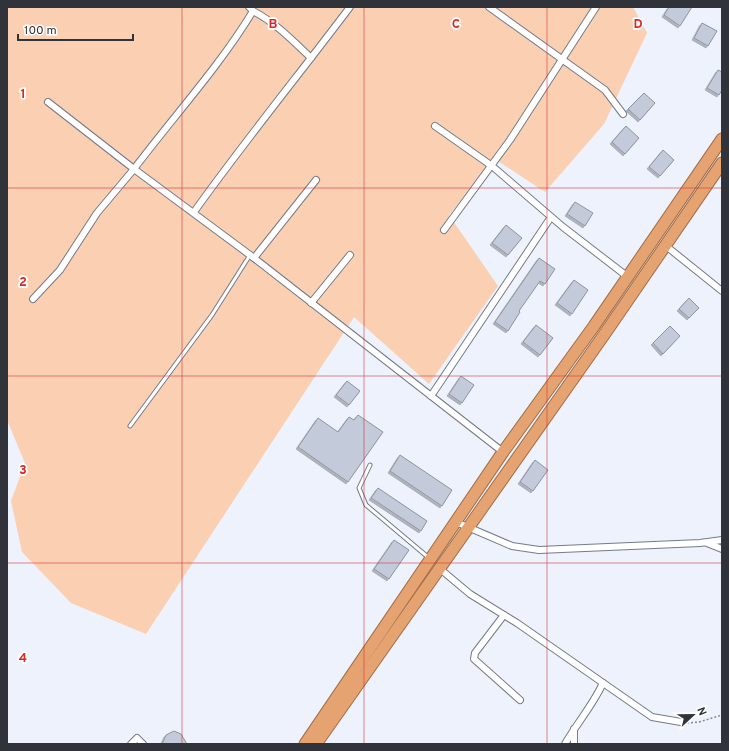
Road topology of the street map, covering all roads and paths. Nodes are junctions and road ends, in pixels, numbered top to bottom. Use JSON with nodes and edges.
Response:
{"nodes":[{"id":1,"x":350,"y":7,"type":"edge"},
{"id":2,"x":489,"y":7,"type":"edge"},
{"id":3,"x":596,"y":7,"type":"edge"},
{"id":4,"x":251,"y":9,"type":"edge"},
{"id":5,"x":498,"y":10,"type":"edge"},
{"id":6,"x":311,"y":58,"type":"junction"},
{"id":7,"x":561,"y":60,"type":"junction"},
{"id":8,"x":48,"y":102,"type":"dead end"},
{"id":9,"x":623,"y":114,"type":"dead end"},
{"id":10,"x":435,"y":126,"type":"dead end"},
{"id":11,"x":722,"y":139,"type":"edge"},
{"id":12,"x":722,"y":163,"type":"edge"},
{"id":13,"x":492,"y":166,"type":"junction"},
{"id":14,"x":134,"y":169,"type":"junction"},
{"id":15,"x":316,"y":180,"type":"dead end"},
{"id":16,"x":194,"y":212,"type":"junction"},
{"id":17,"x":551,"y":217,"type":"junction"},
{"id":18,"x":444,"y":230,"type":"dead end"},
{"id":19,"x":666,"y":246,"type":"junction"},
{"id":20,"x":350,"y":255,"type":"dead end"},
{"id":21,"x":252,"y":257,"type":"junction"},
{"id":22,"x":628,"y":277,"type":"junction"},
{"id":23,"x":722,"y":291,"type":"edge"},
{"id":24,"x":33,"y":299,"type":"dead end"},
{"id":25,"x":311,"y":303,"type":"junction"},
{"id":26,"x":431,"y":396,"type":"junction"},
{"id":27,"x":130,"y":426,"type":"dead end"},
{"id":28,"x":503,"y":452,"type":"junction"},
{"id":29,"x":370,"y":465,"type":"dead end"},
{"id":30,"x":456,"y":522,"type":"junction"},
{"id":31,"x":468,"y":528,"type":"junction"},
{"id":32,"x":722,"y":540,"type":"edge"},
{"id":33,"x":706,"y":543,"type":"junction"},
{"id":34,"x":722,"y":549,"type":"edge"},
{"id":35,"x":431,"y":560,"type":"junction"},
{"id":36,"x":439,"y":568,"type":"junction"},
{"id":37,"x":504,"y":615,"type":"junction"},
{"id":38,"x":603,"y":683,"type":"junction"},
{"id":39,"x":520,"y":700,"type":"dead end"},
{"id":40,"x":722,"y":715,"type":"edge"},
{"id":41,"x":681,"y":722,"type":"joint"},
{"id":42,"x":574,"y":729,"type":"junction"},
{"id":43,"x":131,"y":744,"type":"edge"},
{"id":44,"x":143,"y":744,"type":"edge"},
{"id":45,"x":305,"y":744,"type":"edge"},
{"id":46,"x":316,"y":744,"type":"edge"},
{"id":47,"x":566,"y":744,"type":"edge"},
{"id":48,"x":574,"y":744,"type":"edge"}],
"edges":[{"from":1,"to":6,"type":"street"},
{"from":2,"to":5,"type":"street"},
{"from":3,"to":7,"type":"street"},
{"from":4,"to":6,"type":"street"},
{"from":4,"to":14,"type":"street"},
{"from":5,"to":7,"type":"street"},
{"from":6,"to":16,"type":"street"},
{"from":7,"to":9,"type":"street"},
{"from":7,"to":13,"type":"street"},
{"from":8,"to":14,"type":"street"},
{"from":10,"to":13,"type":"street"},
{"from":11,"to":22,"type":"highway"},
{"from":12,"to":19,"type":"highway"},
{"from":13,"to":17,"type":"street"},
{"from":13,"to":18,"type":"street"},
{"from":14,"to":16,"type":"street"},
{"from":14,"to":24,"type":"street"},
{"from":15,"to":21,"type":"street"},
{"from":16,"to":21,"type":"street"},
{"from":17,"to":22,"type":"street"},
{"from":17,"to":26,"type":"street"},
{"from":19,"to":23,"type":"street"},
{"from":19,"to":31,"type":"highway"},
{"from":20,"to":25,"type":"street"},
{"from":21,"to":25,"type":"street"},
{"from":21,"to":27,"type":"lane"},
{"from":22,"to":28,"type":"highway"},
{"from":25,"to":26,"type":"street"},
{"from":26,"to":28,"type":"street"},
{"from":28,"to":30,"type":"highway"},
{"from":29,"to":35,"type":"lane"},
{"from":30,"to":31,"type":"street"},
{"from":30,"to":35,"type":"highway"},
{"from":31,"to":33,"type":"street"},
{"from":31,"to":36,"type":"highway"},
{"from":32,"to":33,"type":"street"},
{"from":33,"to":34,"type":"street"},
{"from":35,"to":45,"type":"highway"},
{"from":36,"to":37,"type":"street"},
{"from":36,"to":46,"type":"highway"},
{"from":37,"to":38,"type":"street"},
{"from":37,"to":39,"type":"street"},
{"from":38,"to":41,"type":"street"},
{"from":38,"to":42,"type":"street"},
{"from":40,"to":41,"type":"path"},
{"from":42,"to":47,"type":"street"},
{"from":42,"to":48,"type":"street"},
{"from":43,"to":44,"type":"street"}]}
